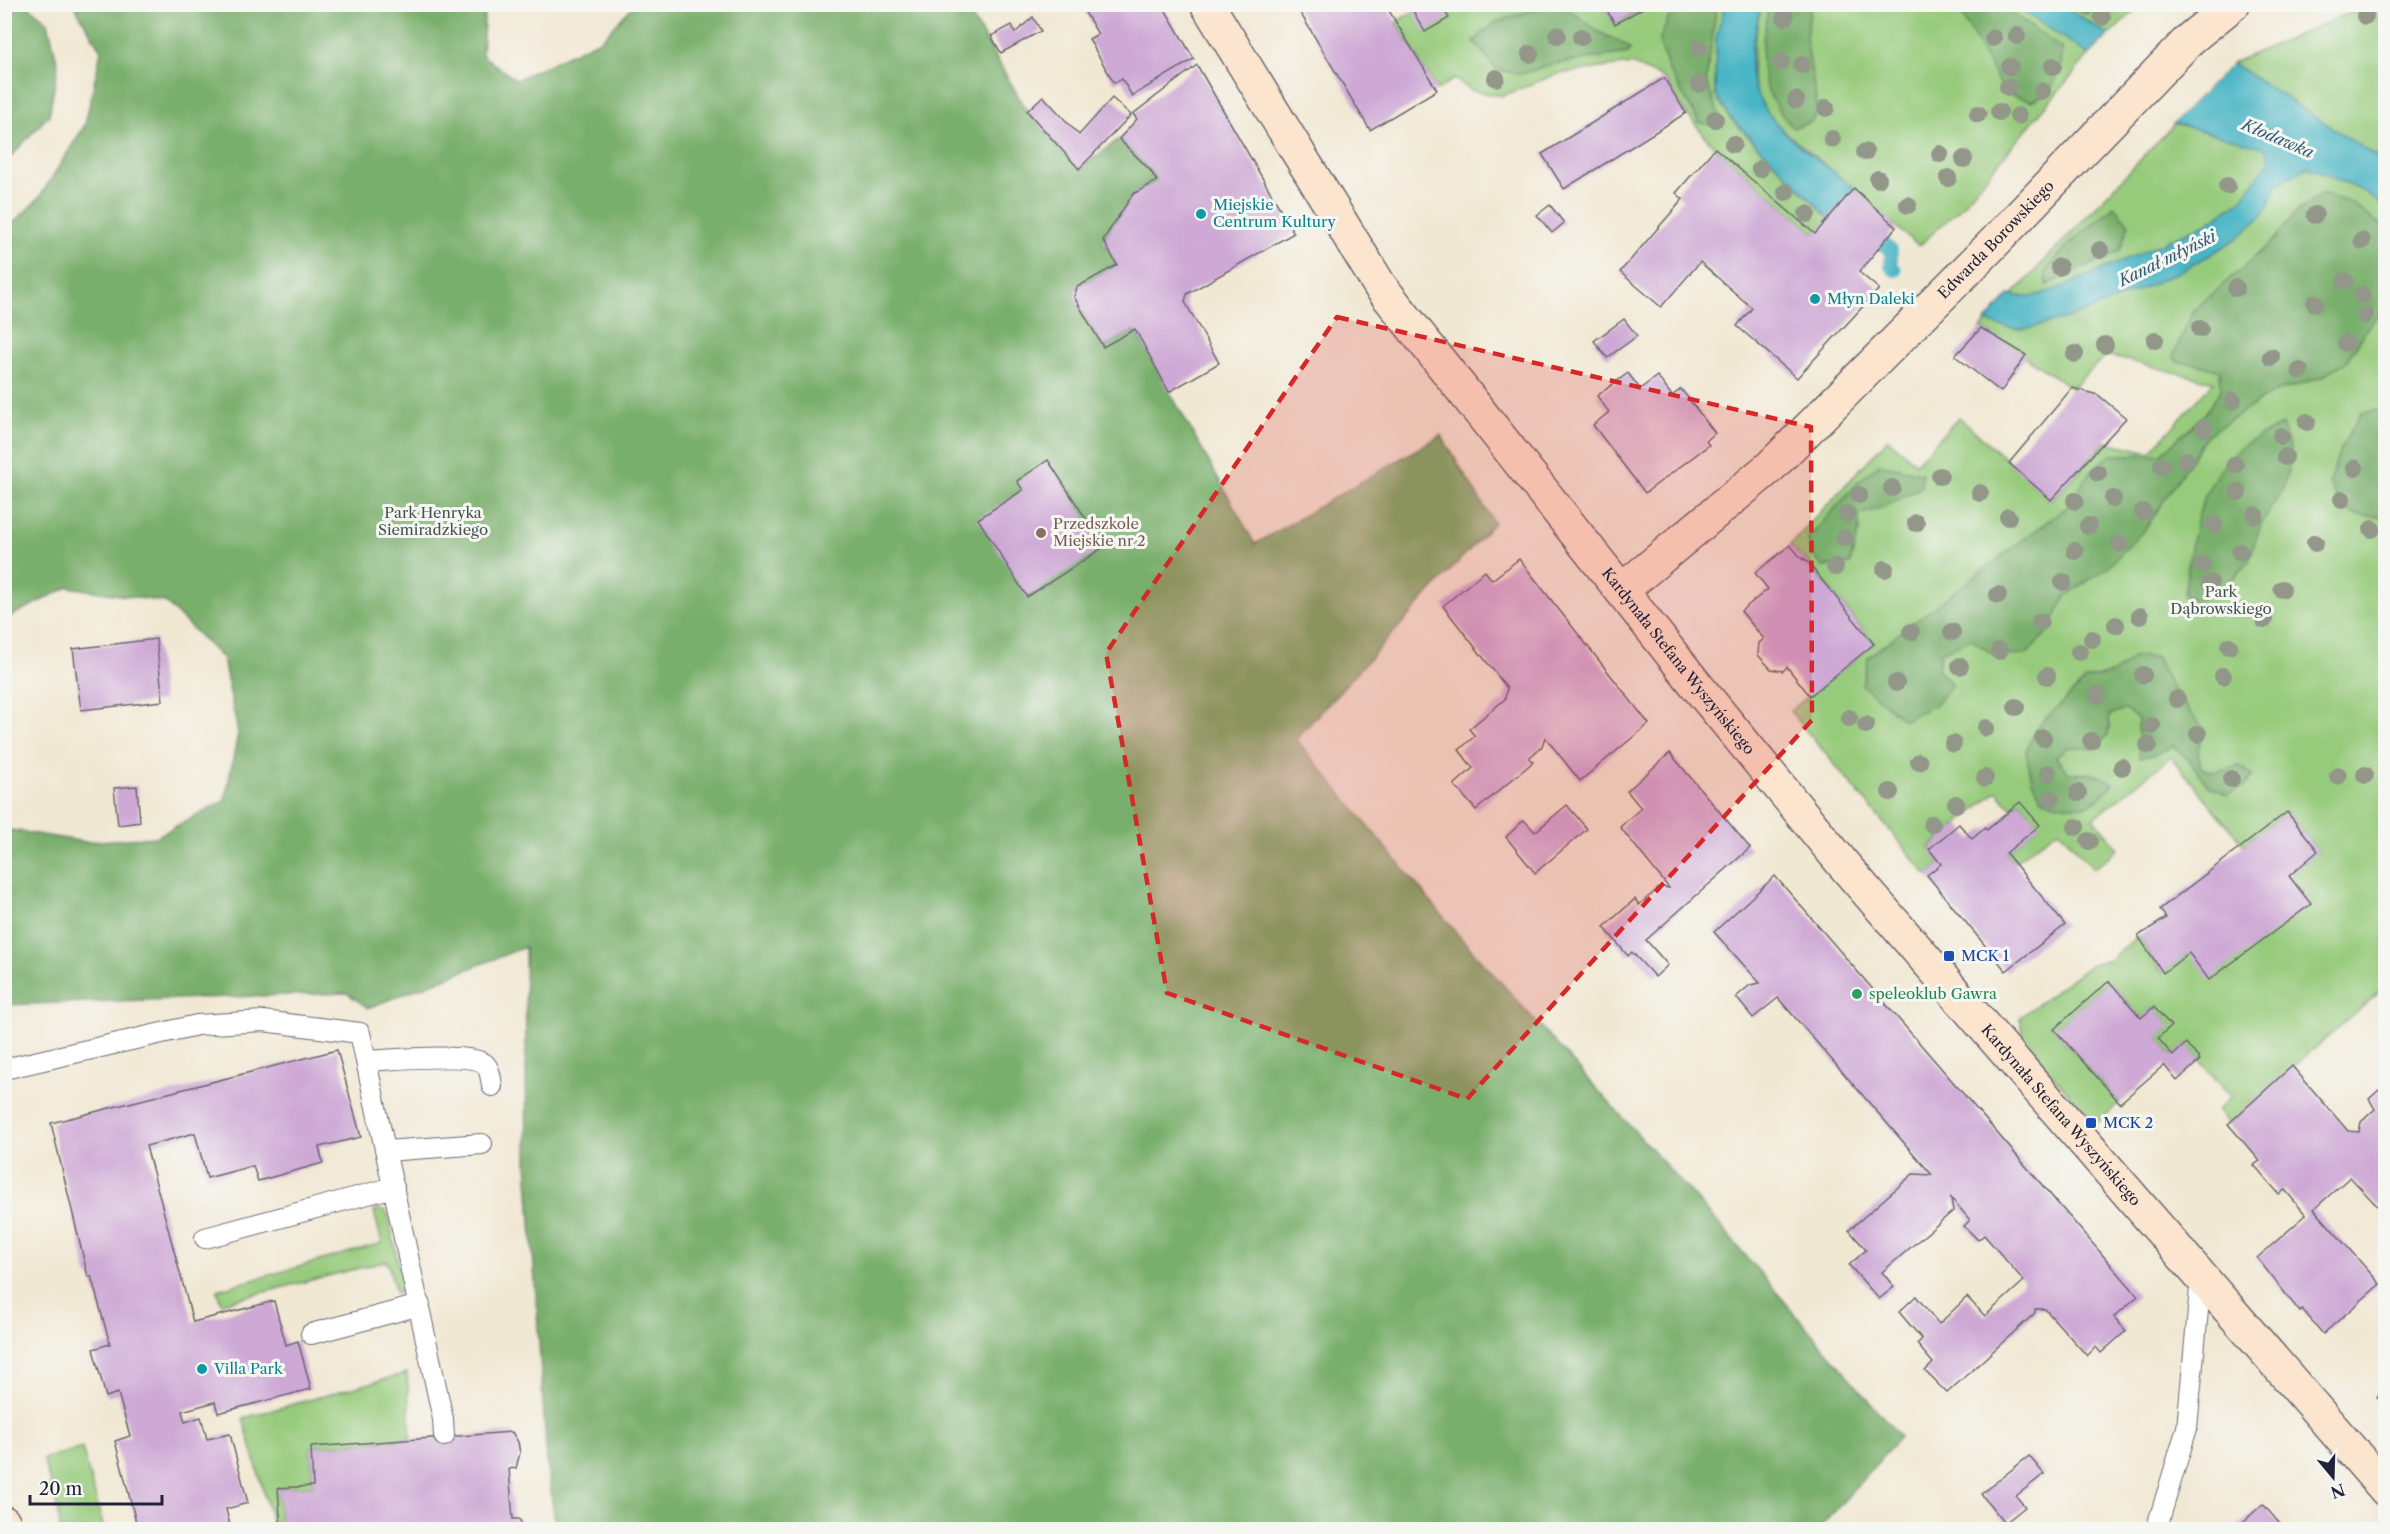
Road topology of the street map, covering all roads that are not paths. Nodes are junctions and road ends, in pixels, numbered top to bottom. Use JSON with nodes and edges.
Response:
{"nodes":[{"id":1,"x":1208,"y":4,"type":"edge"},
{"id":2,"x":2233,"y":4,"type":"edge"},
{"id":3,"x":1622,"y":590,"type":"junction"},
{"id":4,"x":366,"y":1061,"type":"junction"},
{"id":5,"x":4,"y":1069,"type":"edge"},
{"id":6,"x":492,"y":1086,"type":"dead end"},
{"id":7,"x":482,"y":1144,"type":"dead end"},
{"id":8,"x":386,"y":1151,"type":"junction"},
{"id":9,"x":394,"y":1187,"type":"junction"},
{"id":10,"x":205,"y":1238,"type":"dead end"},
{"id":11,"x":2201,"y":1278,"type":"junction"},
{"id":12,"x":420,"y":1305,"type":"junction"},
{"id":13,"x":311,"y":1334,"type":"dead end"},
{"id":14,"x":444,"y":1436,"type":"dead end"},
{"id":15,"x":2385,"y":1490,"type":"edge"},
{"id":16,"x":4,"y":1523,"type":"edge"},
{"id":17,"x":2162,"y":1524,"type":"edge"},
{"id":18,"x":6,"y":1530,"type":"edge"}],
"edges":[{"from":1,"to":3,"type":"main road","name":"Kardynała Stefana Wyszyńskiego"},
{"from":2,"to":3,"type":"main road","name":"Edwarda Borowskiego"},
{"from":3,"to":11,"type":"main road","name":"Kardynała Stefana Wyszyńskiego"},
{"from":4,"to":5,"type":"lane"},
{"from":4,"to":6,"type":"lane"},
{"from":4,"to":8,"type":"lane"},
{"from":7,"to":8,"type":"lane"},
{"from":8,"to":9,"type":"lane"},
{"from":9,"to":10,"type":"lane"},
{"from":9,"to":12,"type":"lane"},
{"from":11,"to":15,"type":"main road","name":"Kardynała Stefana Wyszyńskiego"},
{"from":11,"to":17,"type":"lane"},
{"from":12,"to":13,"type":"lane"},
{"from":12,"to":14,"type":"lane"},
{"from":16,"to":18,"type":"main road"}]}
